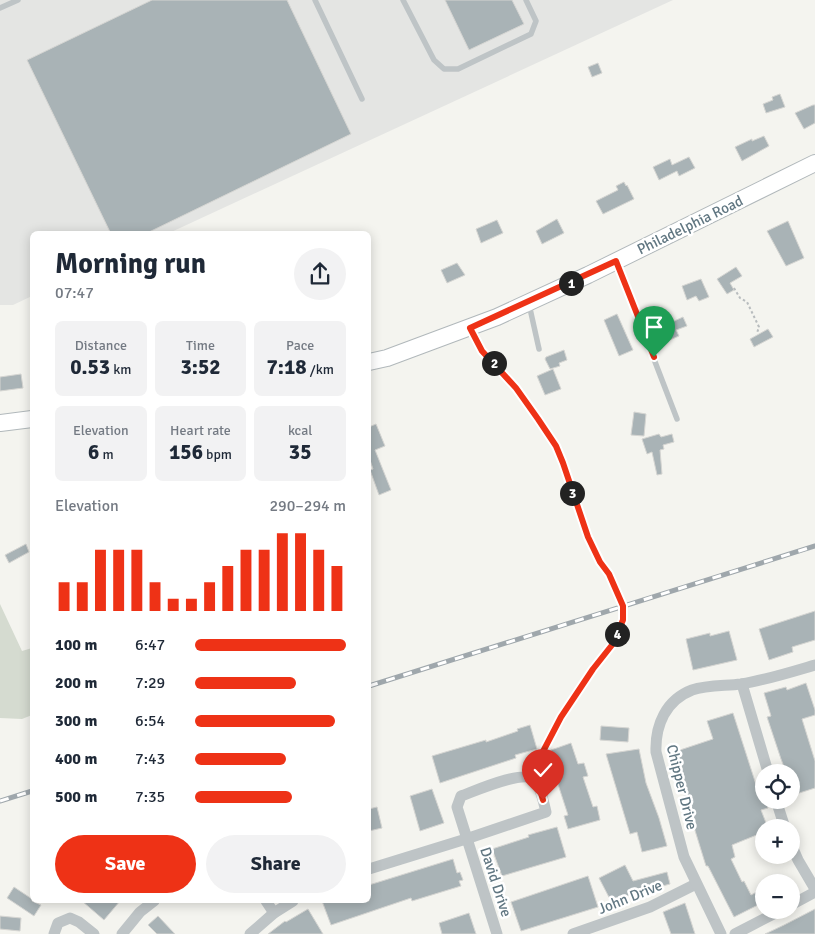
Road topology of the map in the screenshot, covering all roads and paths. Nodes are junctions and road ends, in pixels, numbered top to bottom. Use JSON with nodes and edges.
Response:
{"nodes":[{"id":1,"x":18,"y":0,"type":"edge"},
{"id":2,"x":315,"y":0,"type":"edge"},
{"id":3,"x":403,"y":0,"type":"edge"},
{"id":4,"x":526,"y":0,"type":"edge"},
{"id":5,"x":0,"y":8,"type":"edge"},
{"id":6,"x":362,"y":99,"type":"dead end"},
{"id":7,"x":815,"y":163,"type":"edge"},
{"id":8,"x":616,"y":261,"type":"junction"},
{"id":9,"x":734,"y":288,"type":"dead end"},
{"id":10,"x":529,"y":302,"type":"junction"},
{"id":11,"x":470,"y":328,"type":"junction"},
{"id":12,"x":757,"y":333,"type":"dead end"},
{"id":13,"x":538,"y":349,"type":"dead end"},
{"id":14,"x":371,"y":362,"type":"edge"},
{"id":15,"x":30,"y":418,"type":"edge"},
{"id":16,"x":677,"y":418,"type":"dead end"},
{"id":17,"x":0,"y":422,"type":"edge"},
{"id":18,"x":815,"y":665,"type":"edge"},
{"id":19,"x":742,"y":684,"type":"junction"},
{"id":20,"x":766,"y":764,"type":"edge"},
{"id":21,"x":528,"y":776,"type":"junction"},
{"id":22,"x":466,"y":839,"type":"junction"},
{"id":23,"x":800,"y":864,"type":"edge"},
{"id":24,"x":371,"y":868,"type":"edge"},
{"id":25,"x":696,"y":884,"type":"junction"},
{"id":26,"x":815,"y":891,"type":"edge"},
{"id":27,"x":800,"y":900,"type":"edge"},
{"id":28,"x":151,"y":903,"type":"edge"},
{"id":29,"x":267,"y":903,"type":"edge"},
{"id":30,"x":291,"y":903,"type":"edge"},
{"id":31,"x":274,"y":913,"type":"junction"},
{"id":32,"x":764,"y":919,"type":"edge"},
{"id":33,"x":54,"y":934,"type":"edge"},
{"id":34,"x":94,"y":934,"type":"edge"},
{"id":35,"x":122,"y":934,"type":"edge"},
{"id":36,"x":250,"y":934,"type":"edge"},
{"id":37,"x":497,"y":934,"type":"edge"},
{"id":38,"x":573,"y":934,"type":"edge"},
{"id":39,"x":721,"y":934,"type":"edge"},
{"id":40,"x":735,"y":934,"type":"edge"}],
"edges":[{"from":1,"to":5,"type":"lane"},
{"from":2,"to":6,"type":"lane"},
{"from":3,"to":4,"type":"lane"},
{"from":7,"to":8,"type":"main road","name":"Philadelphia Road"},
{"from":8,"to":10,"type":"main road","name":"Philadelphia Road"},
{"from":8,"to":16,"type":"lane"},
{"from":9,"to":12,"type":"path"},
{"from":10,"to":11,"type":"main road","name":"Philadelphia Road"},
{"from":10,"to":13,"type":"lane"},
{"from":11,"to":14,"type":"main road","name":"Philadelphia Road"},
{"from":11,"to":21,"type":"lane"},
{"from":15,"to":17,"type":"main road"},
{"from":18,"to":19,"type":"street","name":"Chipper Drive"},
{"from":19,"to":20,"type":"street"},
{"from":19,"to":25,"type":"street","name":"Chipper Drive"},
{"from":21,"to":22,"type":"street","name":"David Drive"},
{"from":21,"to":22,"type":"street","name":"David Drive"},
{"from":22,"to":24,"type":"street"},
{"from":22,"to":37,"type":"street","name":"David Drive"},
{"from":23,"to":26,"type":"street"},
{"from":25,"to":38,"type":"street","name":"John Drive"},
{"from":25,"to":39,"type":"street","name":"Chipper Drive"},
{"from":26,"to":27,"type":"street"},
{"from":28,"to":35,"type":"street"},
{"from":29,"to":31,"type":"street"},
{"from":30,"to":31,"type":"street"},
{"from":31,"to":36,"type":"street"},
{"from":32,"to":40,"type":"street"},
{"from":33,"to":34,"type":"street"}]}
